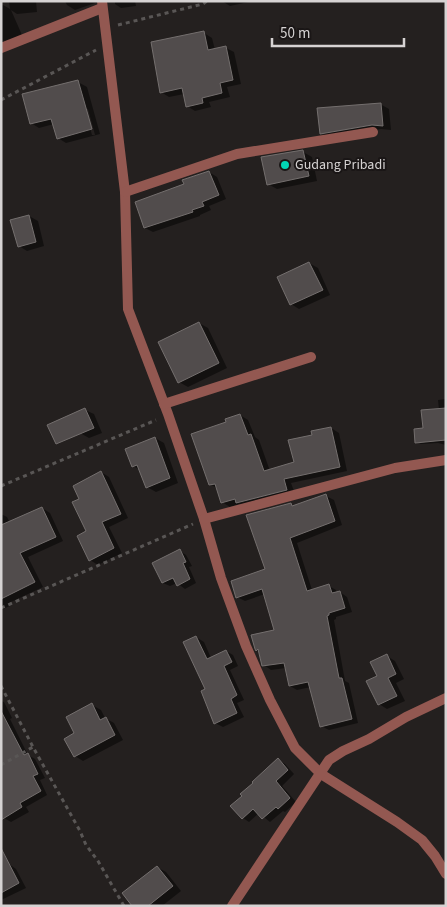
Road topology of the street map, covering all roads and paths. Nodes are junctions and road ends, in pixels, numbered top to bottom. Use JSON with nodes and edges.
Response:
{"nodes":[{"id":1,"x":207,"y":1,"type":"edge"},
{"id":2,"x":102,"y":5,"type":"edge"},
{"id":3,"x":105,"y":28,"type":"junction"},
{"id":4,"x":106,"y":45,"type":"junction"},
{"id":5,"x":1,"y":48,"type":"edge"},
{"id":6,"x":1,"y":100,"type":"edge"},
{"id":7,"x":373,"y":132,"type":"dead end"},
{"id":8,"x":125,"y":192,"type":"junction"},
{"id":9,"x":311,"y":357,"type":"dead end"},
{"id":10,"x":164,"y":404,"type":"junction"},
{"id":11,"x":168,"y":414,"type":"junction"},
{"id":12,"x":446,"y":460,"type":"edge"},
{"id":13,"x":1,"y":486,"type":"edge"},
{"id":14,"x":204,"y":520,"type":"junction"},
{"id":15,"x":1,"y":608,"type":"edge"},
{"id":16,"x":2,"y":688,"type":"edge"},
{"id":17,"x":446,"y":698,"type":"edge"},
{"id":18,"x":33,"y":747,"type":"junction"},
{"id":19,"x":1,"y":765,"type":"edge"},
{"id":20,"x":321,"y":774,"type":"junction"},
{"id":21,"x":446,"y":874,"type":"edge"},
{"id":22,"x":124,"y":906,"type":"edge"},
{"id":23,"x":232,"y":906,"type":"edge"}],
"edges":[{"from":1,"to":3,"type":"path"},
{"from":2,"to":3,"type":"street"},
{"from":2,"to":5,"type":"street"},
{"from":3,"to":4,"type":"street"},
{"from":4,"to":6,"type":"path"},
{"from":4,"to":8,"type":"street"},
{"from":7,"to":8,"type":"street"},
{"from":8,"to":10,"type":"street"},
{"from":9,"to":10,"type":"street"},
{"from":10,"to":11,"type":"street"},
{"from":11,"to":13,"type":"path"},
{"from":11,"to":14,"type":"street"},
{"from":12,"to":14,"type":"street"},
{"from":14,"to":15,"type":"path"},
{"from":14,"to":20,"type":"street"},
{"from":16,"to":18,"type":"path"},
{"from":17,"to":20,"type":"street"},
{"from":18,"to":19,"type":"path"},
{"from":18,"to":22,"type":"path"},
{"from":20,"to":21,"type":"street"},
{"from":20,"to":23,"type":"street"}]}
